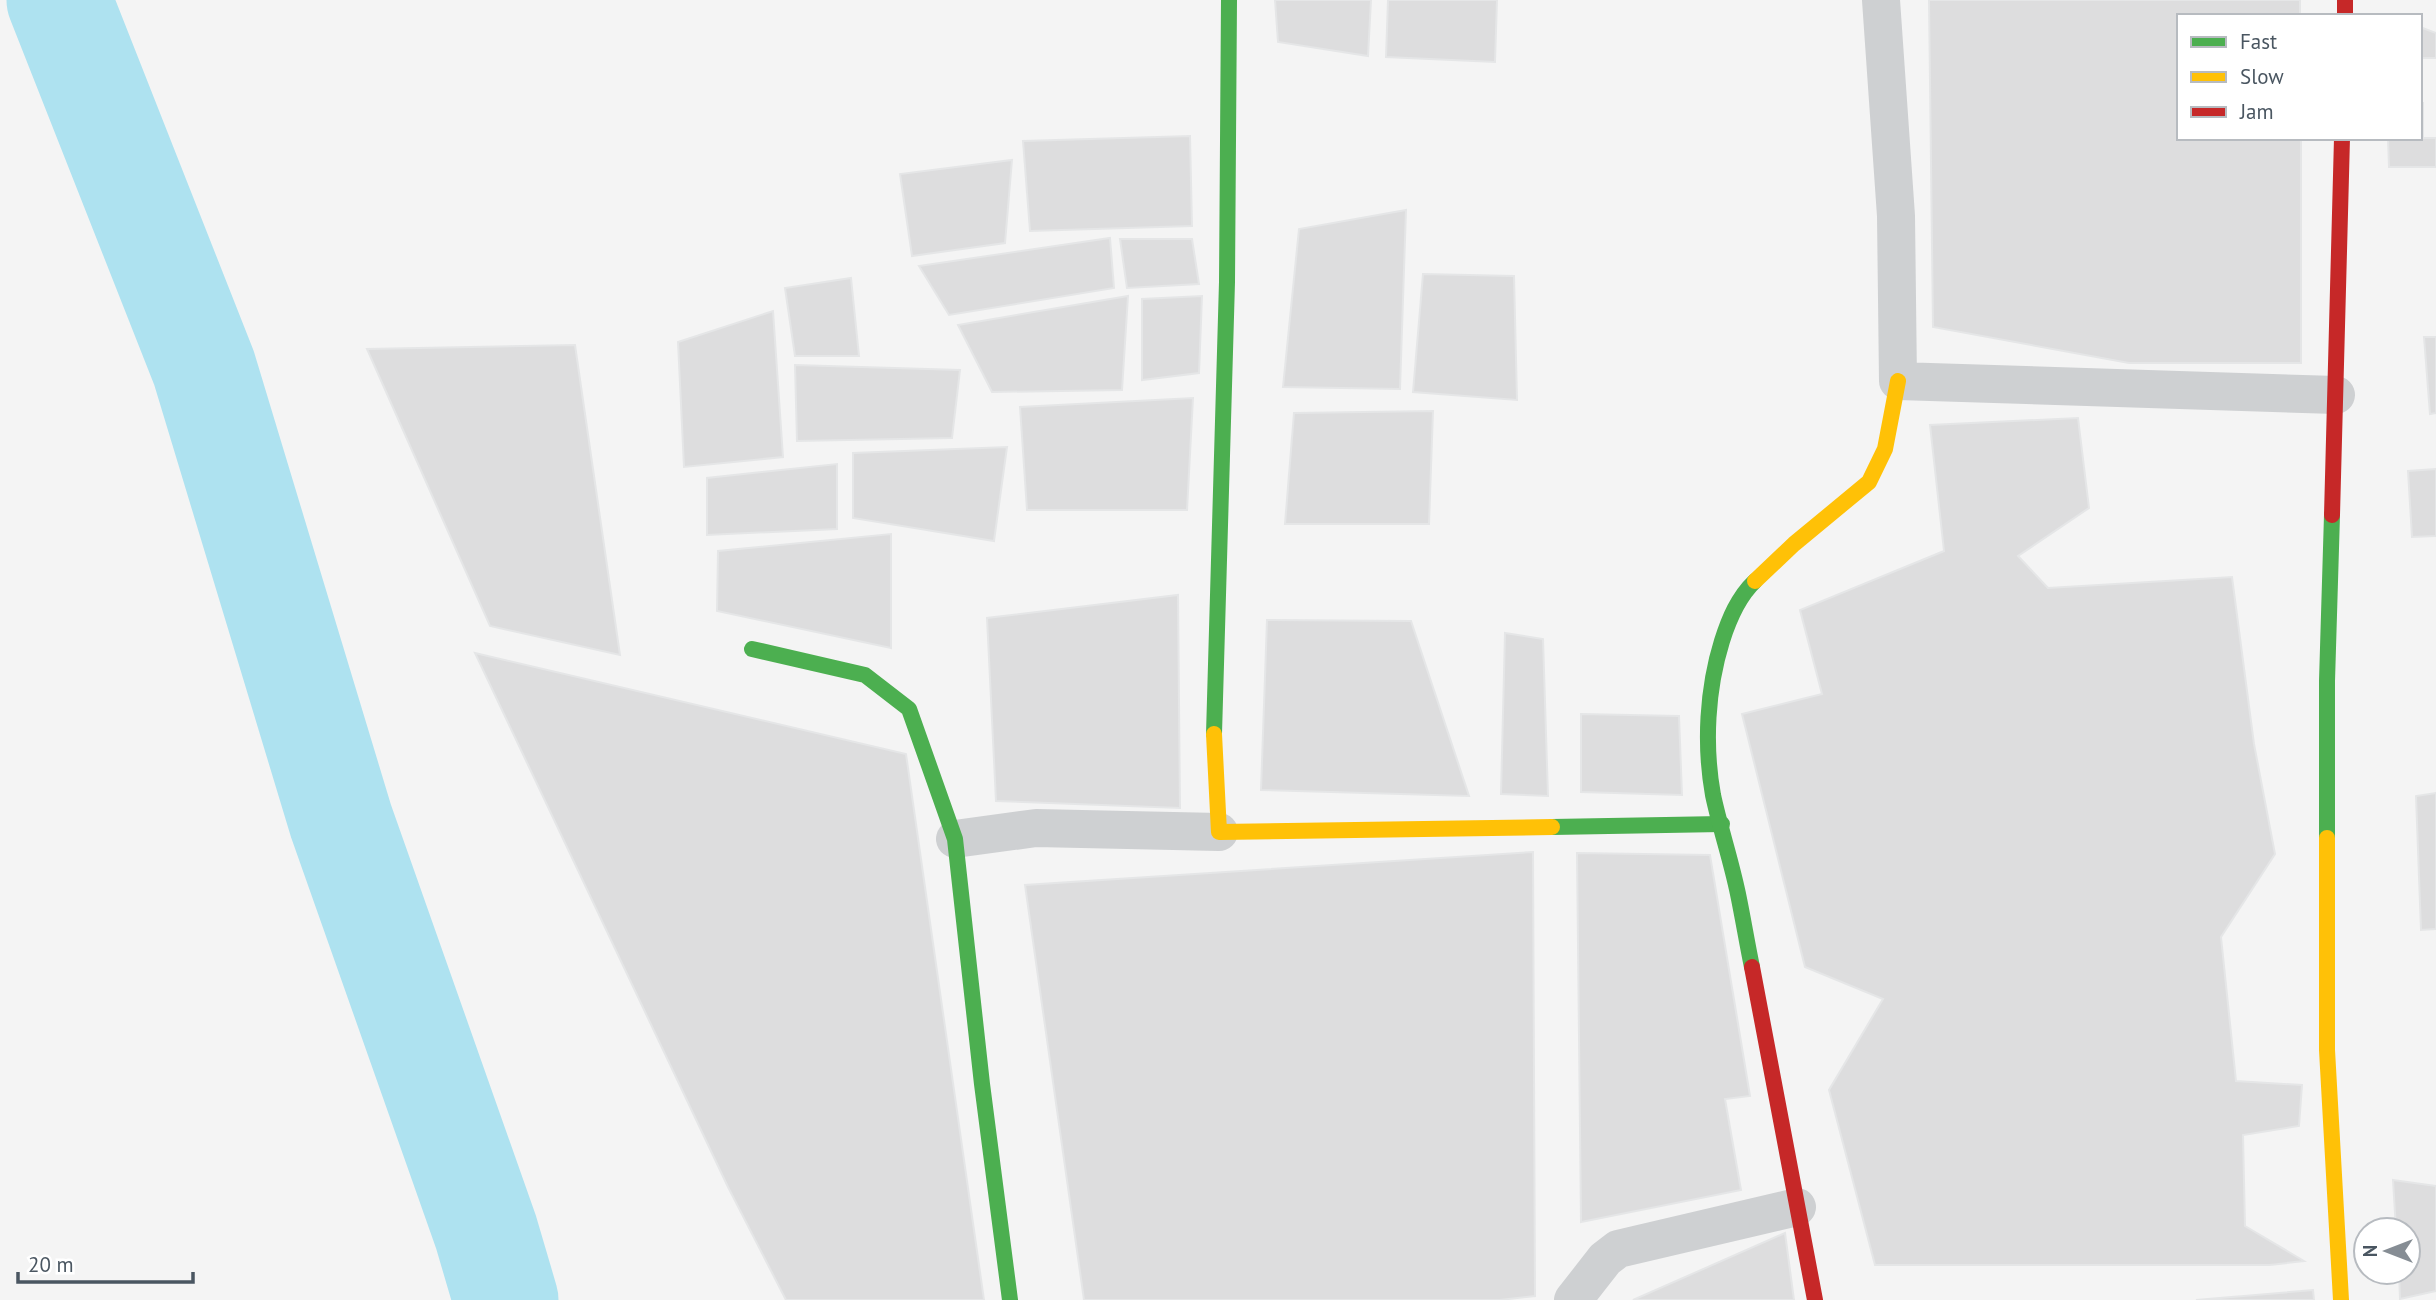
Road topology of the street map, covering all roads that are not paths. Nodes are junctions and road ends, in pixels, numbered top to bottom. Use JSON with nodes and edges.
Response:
{"nodes":[{"id":1,"x":1229,"y":0,"type":"edge"},
{"id":2,"x":1881,"y":0,"type":"edge"},
{"id":3,"x":2342,"y":140,"type":"edge"},
{"id":4,"x":1898,"y":381,"type":"junction"},
{"id":5,"x":2336,"y":395,"type":"junction"},
{"id":6,"x":752,"y":649,"type":"dead end"},
{"id":7,"x":1722,"y":824,"type":"junction"},
{"id":8,"x":1219,"y":832,"type":"junction"},
{"id":9,"x":955,"y":839,"type":"junction"},
{"id":10,"x":1797,"y":1207,"type":"junction"},
{"id":11,"x":1010,"y":1300,"type":"edge"},
{"id":12,"x":1573,"y":1300,"type":"edge"},
{"id":13,"x":1815,"y":1300,"type":"edge"},
{"id":14,"x":2341,"y":1300,"type":"edge"}],
"edges":[{"from":1,"to":8,"type":"street"},
{"from":2,"to":4,"type":"street"},
{"from":3,"to":5,"type":"street"},
{"from":4,"to":5,"type":"street"},
{"from":4,"to":7,"type":"street"},
{"from":5,"to":14,"type":"street"},
{"from":6,"to":9,"type":"street"},
{"from":7,"to":8,"type":"street"},
{"from":7,"to":10,"type":"street"},
{"from":8,"to":9,"type":"street"},
{"from":9,"to":11,"type":"street"},
{"from":10,"to":12,"type":"street"},
{"from":10,"to":13,"type":"street"}]}
